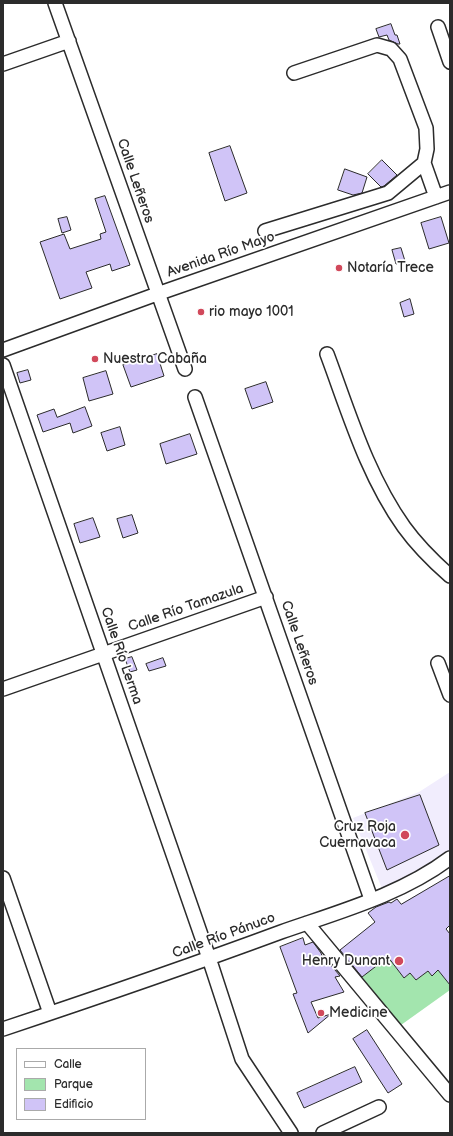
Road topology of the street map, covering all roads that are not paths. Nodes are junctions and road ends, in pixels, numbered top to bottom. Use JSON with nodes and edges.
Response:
{"nodes":[{"id":1,"x":55,"y":3,"type":"edge"},
{"id":2,"x":438,"y":27,"type":"dead end"},
{"id":3,"x":69,"y":41,"type":"junction"},
{"id":4,"x":450,"y":62,"type":"edge"},
{"id":5,"x":3,"y":64,"type":"edge"},
{"id":6,"x":294,"y":73,"type":"dead end"},
{"id":7,"x":424,"y":163,"type":"junction"},
{"id":8,"x":450,"y":192,"type":"edge"},
{"id":9,"x":436,"y":197,"type":"junction"},
{"id":10,"x":265,"y":231,"type":"dead end"},
{"id":11,"x":157,"y":294,"type":"junction"},
{"id":12,"x":3,"y":350,"type":"edge"},
{"id":13,"x":327,"y":354,"type":"dead end"},
{"id":14,"x":3,"y":365,"type":"edge"},
{"id":15,"x":185,"y":369,"type":"dead end"},
{"id":16,"x":195,"y":397,"type":"dead end"},
{"id":17,"x":450,"y":576,"type":"edge"},
{"id":18,"x":266,"y":597,"type":"junction"},
{"id":19,"x":104,"y":654,"type":"junction"},
{"id":20,"x":438,"y":663,"type":"dead end"},
{"id":21,"x":3,"y":689,"type":"edge"},
{"id":22,"x":450,"y":695,"type":"edge"},
{"id":23,"x":450,"y":858,"type":"edge"},
{"id":24,"x":3,"y":878,"type":"edge"},
{"id":25,"x":371,"y":900,"type":"junction"},
{"id":26,"x":307,"y":923,"type":"junction"},
{"id":27,"x":210,"y":958,"type":"junction"},
{"id":28,"x":50,"y":1013,"type":"junction"},
{"id":29,"x":3,"y":1029,"type":"edge"},
{"id":30,"x":450,"y":1094,"type":"edge"},
{"id":31,"x":379,"y":1107,"type":"dead end"},
{"id":32,"x":290,"y":1133,"type":"edge"},
{"id":33,"x":324,"y":1133,"type":"edge"}],
"edges":[{"from":1,"to":3,"type":"street","name":"Calle Leñeros"},
{"from":2,"to":4,"type":"street"},
{"from":3,"to":5,"type":"street"},
{"from":3,"to":11,"type":"street","name":"Calle Leñeros"},
{"from":6,"to":7,"type":"street"},
{"from":7,"to":9,"type":"street"},
{"from":7,"to":10,"type":"street"},
{"from":8,"to":9,"type":"street","name":"Avenida Río Mayo"},
{"from":9,"to":11,"type":"street","name":"Avenida Río Mayo"},
{"from":11,"to":12,"type":"street","name":"Avenida Río Mayo"},
{"from":11,"to":15,"type":"street","name":"Calle Leñeros"},
{"from":13,"to":17,"type":"street"},
{"from":14,"to":19,"type":"street","name":"Calle Río Lerma"},
{"from":16,"to":18,"type":"street","name":"Calle Leñeros"},
{"from":18,"to":19,"type":"street","name":"Calle Río Tamazula"},
{"from":18,"to":25,"type":"street","name":"Calle Leñeros"},
{"from":19,"to":21,"type":"street","name":"Calle Río Tamazula"},
{"from":19,"to":27,"type":"street","name":"Calle Río Lerma"},
{"from":20,"to":22,"type":"street"},
{"from":23,"to":25,"type":"street","name":"Calle Río Pánuco"},
{"from":24,"to":28,"type":"street"},
{"from":25,"to":26,"type":"street","name":"Calle Río Pánuco"},
{"from":26,"to":27,"type":"street","name":"Calle Río Pánuco"},
{"from":26,"to":30,"type":"street"},
{"from":27,"to":28,"type":"street","name":"Calle Río Pánuco"},
{"from":27,"to":32,"type":"street","name":"Calle Río Lerma"},
{"from":28,"to":29,"type":"street","name":"Calle Río Pánuco"},
{"from":31,"to":33,"type":"street"}]}
